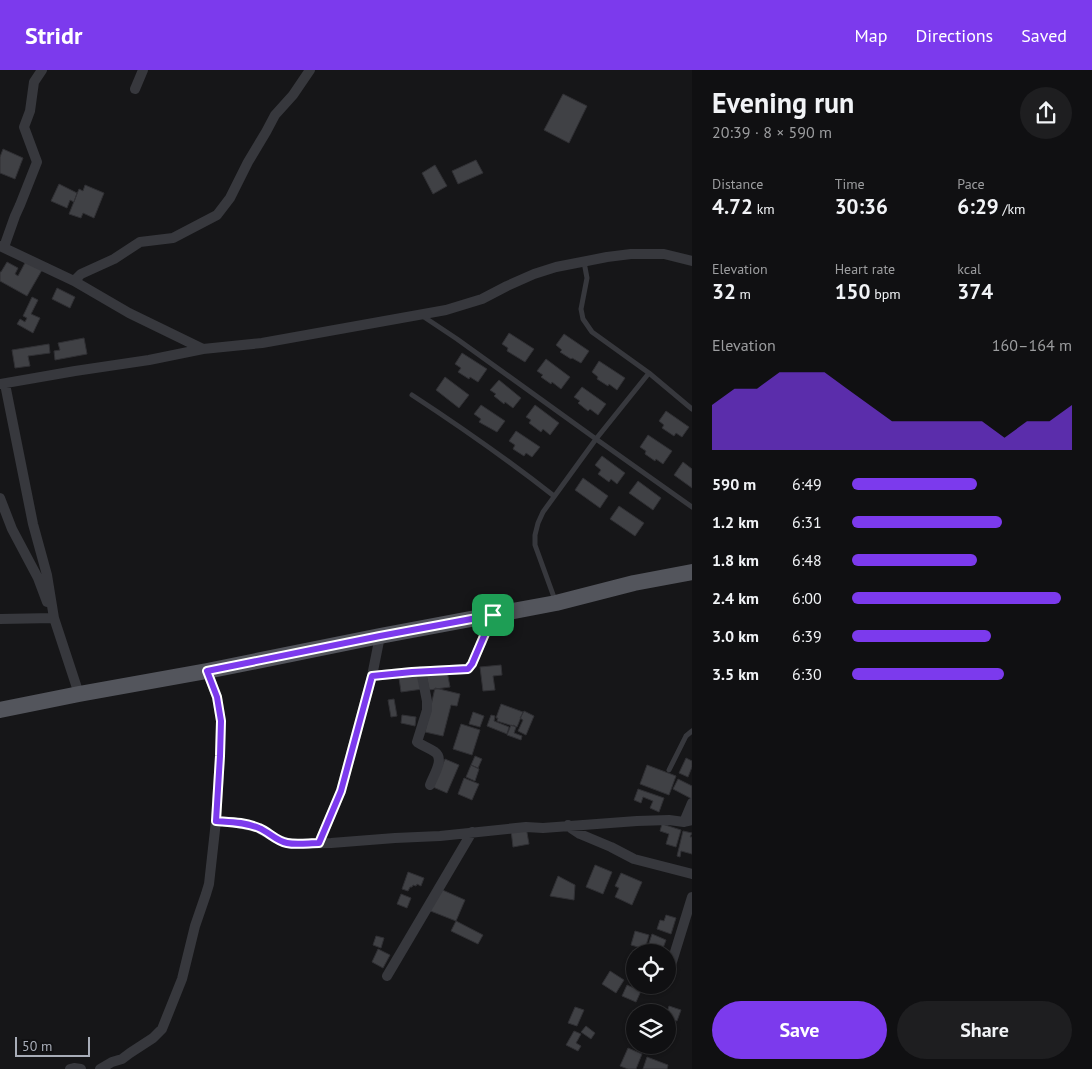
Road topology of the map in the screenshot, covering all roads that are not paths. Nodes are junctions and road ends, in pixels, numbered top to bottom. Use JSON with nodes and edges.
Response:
{"nodes":[{"id":1,"x":42,"y":70,"type":"edge"},
{"id":2,"x":143,"y":70,"type":"edge"},
{"id":3,"x":310,"y":70,"type":"edge"},
{"id":4,"x":135,"y":89,"type":"dead end"},
{"id":5,"x":2,"y":246,"type":"edge"},
{"id":6,"x":584,"y":262,"type":"junction"},
{"id":7,"x":692,"y":262,"type":"edge"},
{"id":8,"x":74,"y":281,"type":"junction"},
{"id":9,"x":420,"y":315,"type":"junction"},
{"id":10,"x":203,"y":349,"type":"junction"},
{"id":11,"x":649,"y":373,"type":"junction"},
{"id":12,"x":2,"y":384,"type":"edge"},
{"id":13,"x":412,"y":396,"type":"dead end"},
{"id":14,"x":692,"y":409,"type":"edge"},
{"id":15,"x":596,"y":439,"type":"junction"},
{"id":16,"x":554,"y":496,"type":"junction"},
{"id":17,"x":0,"y":498,"type":"edge"},
{"id":18,"x":692,"y":507,"type":"edge"},
{"id":19,"x":692,"y":572,"type":"edge"},
{"id":20,"x":556,"y":603,"type":"junction"},
{"id":21,"x":493,"y":615,"type":"junction"},
{"id":22,"x":53,"y":618,"type":"junction"},
{"id":23,"x":0,"y":619,"type":"edge"},
{"id":24,"x":380,"y":636,"type":"junction"},
{"id":25,"x":207,"y":671,"type":"junction"},
{"id":26,"x":421,"y":671,"type":"junction"},
{"id":27,"x":372,"y":676,"type":"junction"},
{"id":28,"x":79,"y":694,"type":"junction"},
{"id":29,"x":0,"y":710,"type":"edge"},
{"id":30,"x":692,"y":731,"type":"edge"},
{"id":31,"x":669,"y":770,"type":"dead end"},
{"id":32,"x":430,"y":785,"type":"dead end"},
{"id":33,"x":692,"y":803,"type":"edge"},
{"id":34,"x":216,"y":821,"type":"junction"},
{"id":35,"x":688,"y":821,"type":"edge"},
{"id":36,"x":568,"y":825,"type":"junction"},
{"id":37,"x":472,"y":832,"type":"junction"},
{"id":38,"x":319,"y":843,"type":"junction"},
{"id":39,"x":692,"y":874,"type":"edge"},
{"id":40,"x":692,"y":897,"type":"edge"},
{"id":41,"x":676,"y":949,"type":"edge"},
{"id":42,"x":387,"y":976,"type":"dead end"},
{"id":43,"x":70,"y":1069,"type":"edge"},
{"id":44,"x":81,"y":1069,"type":"edge"},
{"id":45,"x":100,"y":1069,"type":"edge"}],
"edges":[{"from":1,"to":5,"type":"street"},
{"from":2,"to":4,"type":"street"},
{"from":3,"to":8,"type":"street"},
{"from":5,"to":8,"type":"street"},
{"from":6,"to":7,"type":"street"},
{"from":6,"to":9,"type":"street"},
{"from":6,"to":11,"type":"lane"},
{"from":8,"to":10,"type":"street"},
{"from":9,"to":10,"type":"street"},
{"from":9,"to":15,"type":"lane"},
{"from":10,"to":12,"type":"street"},
{"from":11,"to":14,"type":"lane"},
{"from":11,"to":15,"type":"lane"},
{"from":12,"to":22,"type":"street"},
{"from":13,"to":16,"type":"lane"},
{"from":15,"to":16,"type":"lane"},
{"from":15,"to":18,"type":"lane"},
{"from":16,"to":20,"type":"lane"},
{"from":17,"to":22,"type":"street"},
{"from":19,"to":20,"type":"main road"},
{"from":20,"to":21,"type":"main road"},
{"from":21,"to":24,"type":"main road"},
{"from":21,"to":26,"type":"street"},
{"from":22,"to":23,"type":"street"},
{"from":22,"to":28,"type":"street"},
{"from":24,"to":25,"type":"main road"},
{"from":24,"to":27,"type":"street"},
{"from":25,"to":28,"type":"main road"},
{"from":25,"to":34,"type":"street"},
{"from":26,"to":27,"type":"street"},
{"from":26,"to":32,"type":"street"},
{"from":27,"to":38,"type":"street"},
{"from":28,"to":29,"type":"main road"},
{"from":30,"to":31,"type":"lane"},
{"from":33,"to":35,"type":"street"},
{"from":34,"to":38,"type":"street"},
{"from":34,"to":45,"type":"street"},
{"from":35,"to":36,"type":"street"},
{"from":36,"to":37,"type":"street"},
{"from":36,"to":39,"type":"street"},
{"from":37,"to":38,"type":"street"},
{"from":37,"to":42,"type":"street"},
{"from":40,"to":41,"type":"street"},
{"from":43,"to":44,"type":"street"}]}
